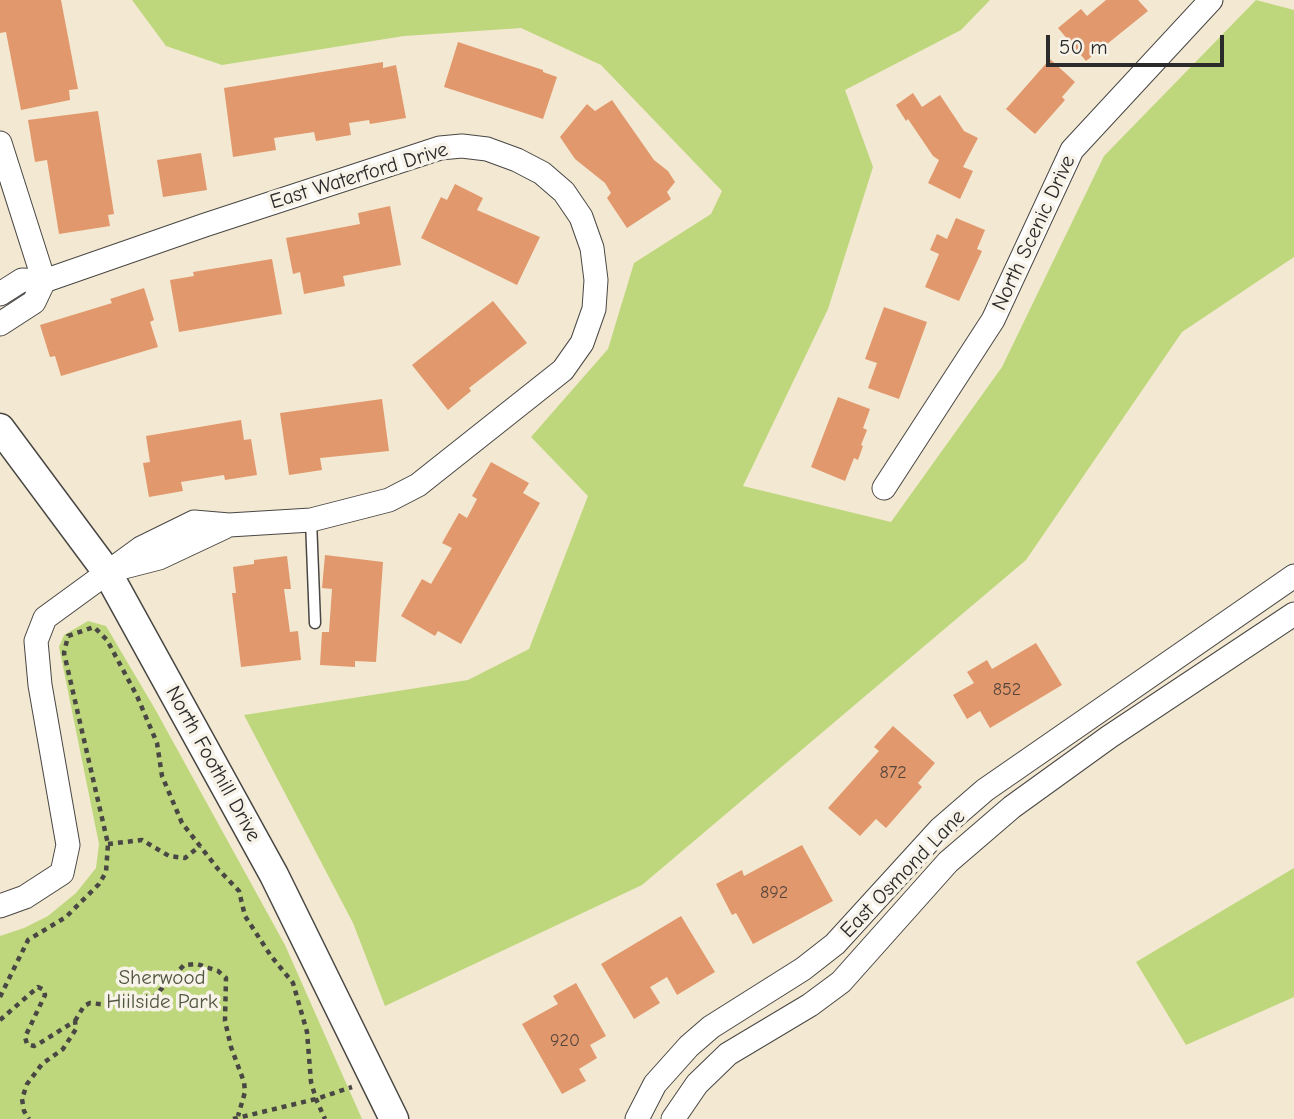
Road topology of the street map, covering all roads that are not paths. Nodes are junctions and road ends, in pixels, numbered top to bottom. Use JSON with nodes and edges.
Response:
{"nodes":[{"id":1,"x":1211,"y":0,"type":"edge"},
{"id":2,"x":0,"y":143,"type":"edge"},
{"id":3,"x":44,"y":281,"type":"junction"},
{"id":4,"x":0,"y":294,"type":"edge"},
{"id":5,"x":0,"y":324,"type":"edge"},
{"id":6,"x":0,"y":428,"type":"edge"},
{"id":7,"x":884,"y":488,"type":"dead end"},
{"id":8,"x":311,"y":520,"type":"junction"},
{"id":9,"x":107,"y":572,"type":"junction"},
{"id":10,"x":1294,"y":576,"type":"edge"},
{"id":11,"x":1294,"y":614,"type":"edge"},
{"id":12,"x":315,"y":623,"type":"dead end"},
{"id":13,"x":0,"y":906,"type":"edge"},
{"id":14,"x":863,"y":913,"type":"junction"},
{"id":15,"x":884,"y":936,"type":"junction"},
{"id":16,"x":394,"y":1119,"type":"edge"},
{"id":17,"x":637,"y":1119,"type":"edge"},
{"id":18,"x":673,"y":1119,"type":"edge"}],
"edges":[{"from":1,"to":7,"type":"street","name":"North Scenic Drive"},
{"from":2,"to":3,"type":"street"},
{"from":3,"to":4,"type":"street","name":"East Waterford Drive"},
{"from":3,"to":5,"type":"street"},
{"from":3,"to":8,"type":"street","name":"East Waterford Drive"},
{"from":6,"to":9,"type":"street","name":"North Foothill Drive"},
{"from":8,"to":9,"type":"street","name":"East Waterford Drive"},
{"from":8,"to":12,"type":"lane"},
{"from":9,"to":13,"type":"street"},
{"from":9,"to":16,"type":"street","name":"North Foothill Drive"},
{"from":10,"to":14,"type":"street","name":"East Osmond Lane"},
{"from":11,"to":15,"type":"street","name":"East Osmond Lane"},
{"from":14,"to":15,"type":"street"},
{"from":14,"to":17,"type":"street","name":"East Osmond Lane"},
{"from":15,"to":18,"type":"street","name":"East Osmond Lane"}]}
